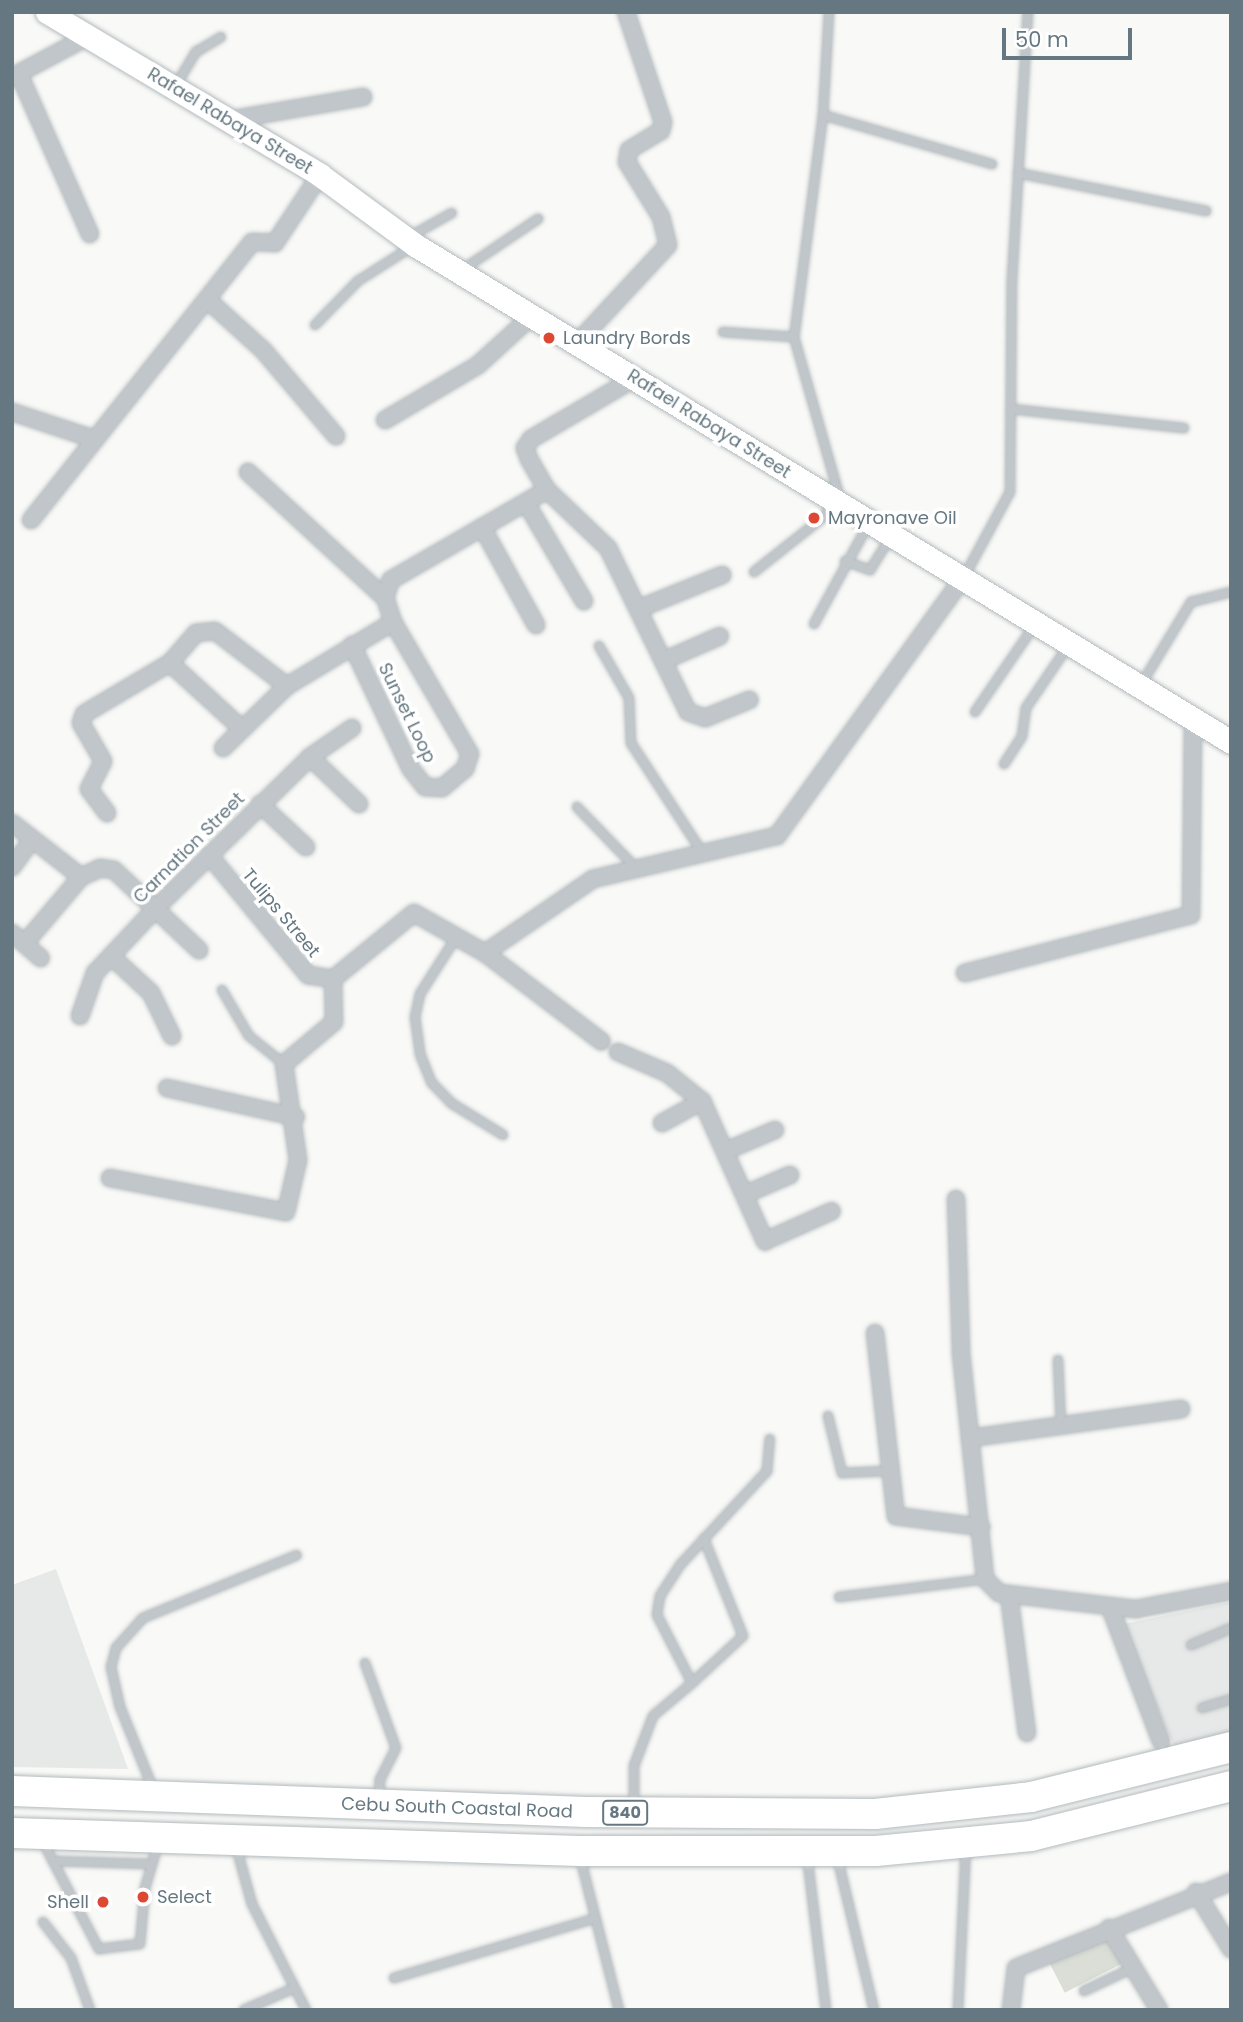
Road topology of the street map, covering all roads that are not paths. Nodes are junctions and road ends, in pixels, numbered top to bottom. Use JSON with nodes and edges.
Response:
{"nodes":[{"id":1,"x":47,"y":12,"type":"edge"},
{"id":2,"x":626,"y":12,"type":"edge"},
{"id":3,"x":829,"y":12,"type":"edge"},
{"id":4,"x":1028,"y":12,"type":"edge"},
{"id":5,"x":86,"y":37,"type":"junction"},
{"id":6,"x":221,"y":37,"type":"dead end"},
{"id":7,"x":15,"y":75,"type":"edge"},
{"id":8,"x":174,"y":88,"type":"junction"},
{"id":9,"x":363,"y":97,"type":"dead end"},
{"id":10,"x":823,"y":115,"type":"junction"},
{"id":11,"x":229,"y":120,"type":"junction"},
{"id":12,"x":992,"y":164,"type":"dead end"},
{"id":13,"x":1018,"y":173,"type":"junction"},
{"id":14,"x":320,"y":175,"type":"junction"},
{"id":15,"x":1206,"y":211,"type":"dead end"},
{"id":16,"x":452,"y":213,"type":"dead end"},
{"id":17,"x":538,"y":219,"type":"dead end"},
{"id":18,"x":90,"y":234,"type":"dead end"},
{"id":19,"x":411,"y":242,"type":"junction"},
{"id":20,"x":459,"y":272,"type":"junction"},
{"id":21,"x":210,"y":302,"type":"junction"},
{"id":22,"x":534,"y":314,"type":"junction"},
{"id":23,"x":315,"y":325,"type":"dead end"},
{"id":24,"x":723,"y":332,"type":"dead end"},
{"id":25,"x":794,"y":337,"type":"junction"},
{"id":26,"x":578,"y":342,"type":"junction"},
{"id":27,"x":635,"y":378,"type":"junction"},
{"id":28,"x":1011,"y":409,"type":"junction"},
{"id":29,"x":12,"y":412,"type":"edge"},
{"id":30,"x":385,"y":419,"type":"dead end"},
{"id":31,"x":1184,"y":428,"type":"dead end"},
{"id":32,"x":336,"y":436,"type":"dead end"},
{"id":33,"x":94,"y":439,"type":"junction"},
{"id":34,"x":248,"y":472,"type":"dead end"},
{"id":35,"x":547,"y":490,"type":"junction"},
{"id":36,"x":526,"y":503,"type":"junction"},
{"id":37,"x":838,"y":505,"type":"junction"},
{"id":38,"x":31,"y":520,"type":"dead end"},
{"id":39,"x":869,"y":523,"type":"junction"},
{"id":40,"x":482,"y":527,"type":"junction"},
{"id":41,"x":891,"y":536,"type":"junction"},
{"id":42,"x":845,"y":561,"type":"junction"},
{"id":43,"x":754,"y":572,"type":"dead end"},
{"id":44,"x":722,"y":575,"type":"dead end"},
{"id":45,"x":964,"y":578,"type":"junction"},
{"id":46,"x":1231,"y":592,"type":"edge"},
{"id":47,"x":384,"y":598,"type":"junction"},
{"id":48,"x":584,"y":601,"type":"dead end"},
{"id":49,"x":638,"y":609,"type":"junction"},
{"id":50,"x":393,"y":622,"type":"junction"},
{"id":51,"x":814,"y":624,"type":"dead end"},
{"id":52,"x":536,"y":625,"type":"dead end"},
{"id":53,"x":1034,"y":626,"type":"junction"},
{"id":54,"x":720,"y":636,"type":"dead end"},
{"id":55,"x":352,"y":645,"type":"junction"},
{"id":56,"x":600,"y":646,"type":"dead end"},
{"id":57,"x":1068,"y":646,"type":"junction"},
{"id":58,"x":663,"y":661,"type":"junction"},
{"id":59,"x":170,"y":663,"type":"junction"},
{"id":60,"x":287,"y":686,"type":"junction"},
{"id":61,"x":1139,"y":688,"type":"junction"},
{"id":62,"x":749,"y":700,"type":"dead end"},
{"id":63,"x":975,"y":712,"type":"dead end"},
{"id":64,"x":1193,"y":719,"type":"junction"},
{"id":65,"x":352,"y":728,"type":"dead end"},
{"id":66,"x":242,"y":729,"type":"junction"},
{"id":67,"x":1231,"y":742,"type":"edge"},
{"id":68,"x":223,"y":748,"type":"dead end"},
{"id":69,"x":310,"y":757,"type":"junction"},
{"id":70,"x":1004,"y":764,"type":"dead end"},
{"id":71,"x":260,"y":804,"type":"junction"},
{"id":72,"x":359,"y":804,"type":"dead end"},
{"id":73,"x":578,"y":807,"type":"dead end"},
{"id":74,"x":107,"y":813,"type":"dead end"},
{"id":75,"x":12,"y":823,"type":"edge"},
{"id":76,"x":32,"y":839,"type":"junction"},
{"id":77,"x":306,"y":847,"type":"dead end"},
{"id":78,"x":209,"y":855,"type":"junction"},
{"id":79,"x":704,"y":855,"type":"junction"},
{"id":80,"x":12,"y":867,"type":"edge"},
{"id":81,"x":637,"y":869,"type":"junction"},
{"id":82,"x":81,"y":877,"type":"junction"},
{"id":83,"x":157,"y":907,"type":"junction"},
{"id":84,"x":458,"y":935,"type":"junction"},
{"id":85,"x":19,"y":938,"type":"edge"},
{"id":86,"x":199,"y":950,"type":"dead end"},
{"id":87,"x":485,"y":953,"type":"junction"},
{"id":88,"x":111,"y":956,"type":"junction"},
{"id":89,"x":41,"y":958,"type":"dead end"},
{"id":90,"x":965,"y":973,"type":"dead end"},
{"id":91,"x":333,"y":979,"type":"junction"},
{"id":92,"x":222,"y":990,"type":"dead end"},
{"id":93,"x":80,"y":1016,"type":"dead end"},
{"id":94,"x":172,"y":1036,"type":"dead end"},
{"id":95,"x":601,"y":1041,"type":"dead end"},
{"id":96,"x":618,"y":1052,"type":"dead end"},
{"id":97,"x":284,"y":1064,"type":"junction"},
{"id":98,"x":167,"y":1088,"type":"dead end"},
{"id":99,"x":702,"y":1101,"type":"junction"},
{"id":100,"x":296,"y":1117,"type":"junction"},
{"id":101,"x":662,"y":1123,"type":"dead end"},
{"id":102,"x":775,"y":1130,"type":"dead end"},
{"id":103,"x":503,"y":1135,"type":"dead end"},
{"id":104,"x":728,"y":1150,"type":"junction"},
{"id":105,"x":790,"y":1175,"type":"dead end"},
{"id":106,"x":110,"y":1178,"type":"dead end"},
{"id":107,"x":747,"y":1195,"type":"junction"},
{"id":108,"x":956,"y":1199,"type":"dead end"},
{"id":109,"x":832,"y":1211,"type":"dead end"},
{"id":110,"x":875,"y":1333,"type":"dead end"},
{"id":111,"x":1058,"y":1360,"type":"dead end"},
{"id":112,"x":1181,"y":1409,"type":"dead end"},
{"id":113,"x":828,"y":1416,"type":"dead end"},
{"id":114,"x":1061,"y":1425,"type":"junction"},
{"id":115,"x":970,"y":1438,"type":"junction"},
{"id":116,"x":771,"y":1439,"type":"dead end"},
{"id":117,"x":887,"y":1471,"type":"junction"},
{"id":118,"x":981,"y":1527,"type":"junction"},
{"id":119,"x":704,"y":1539,"type":"junction"},
{"id":120,"x":297,"y":1555,"type":"dead end"},
{"id":121,"x":985,"y":1579,"type":"junction"},
{"id":122,"x":1231,"y":1591,"type":"edge"},
{"id":123,"x":1009,"y":1595,"type":"junction"},
{"id":124,"x":839,"y":1597,"type":"dead end"},
{"id":125,"x":1110,"y":1608,"type":"junction"},
{"id":126,"x":1231,"y":1628,"type":"edge"},
{"id":127,"x":1191,"y":1645,"type":"dead end"},
{"id":128,"x":365,"y":1662,"type":"dead end"},
{"id":129,"x":692,"y":1683,"type":"junction"},
{"id":130,"x":1231,"y":1699,"type":"edge"},
{"id":131,"x":1202,"y":1708,"type":"dead end"},
{"id":132,"x":1027,"y":1733,"type":"dead end"},
{"id":133,"x":1161,"y":1741,"type":"dead end"},
{"id":134,"x":1231,"y":1747,"type":"edge"},
{"id":135,"x":1231,"y":1786,"type":"edge"},
{"id":136,"x":12,"y":1791,"type":"edge"},
{"id":137,"x":156,"y":1796,"type":"junction"},
{"id":138,"x":379,"y":1805,"type":"junction"},
{"id":139,"x":635,"y":1813,"type":"junction"},
{"id":140,"x":25,"y":1833,"type":"edge"},
{"id":141,"x":235,"y":1840,"type":"junction"},
{"id":142,"x":966,"y":1843,"type":"junction"},
{"id":143,"x":156,"y":1851,"type":"junction"},
{"id":144,"x":580,"y":1851,"type":"junction"},
{"id":145,"x":807,"y":1852,"type":"junction"},
{"id":146,"x":836,"y":1852,"type":"junction"},
{"id":147,"x":53,"y":1861,"type":"junction"},
{"id":148,"x":1231,"y":1882,"type":"edge"},
{"id":149,"x":1196,"y":1892,"type":"junction"},
{"id":150,"x":593,"y":1919,"type":"junction"},
{"id":151,"x":43,"y":1923,"type":"dead end"},
{"id":152,"x":1109,"y":1928,"type":"junction"},
{"id":153,"x":1231,"y":1949,"type":"edge"},
{"id":154,"x":1135,"y":1967,"type":"junction"},
{"id":155,"x":394,"y":1978,"type":"dead end"},
{"id":156,"x":294,"y":1988,"type":"junction"},
{"id":157,"x":1084,"y":1991,"type":"dead end"},
{"id":158,"x":90,"y":2010,"type":"edge"},
{"id":159,"x":244,"y":2010,"type":"edge"},
{"id":160,"x":306,"y":2010,"type":"edge"},
{"id":161,"x":619,"y":2010,"type":"edge"},
{"id":162,"x":826,"y":2010,"type":"edge"},
{"id":163,"x":874,"y":2010,"type":"edge"},
{"id":164,"x":958,"y":2010,"type":"edge"},
{"id":165,"x":1012,"y":2010,"type":"edge"},
{"id":166,"x":1159,"y":2010,"type":"edge"}],
"edges":[{"from":1,"to":5,"type":"main road","name":"Rafael Rabaya Street"},
{"from":2,"to":26,"type":"street"},
{"from":3,"to":10,"type":"lane"},
{"from":4,"to":13,"type":"lane"},
{"from":5,"to":7,"type":"street"},
{"from":5,"to":8,"type":"main road","name":"Rafael Rabaya Street"},
{"from":6,"to":8,"type":"lane"},
{"from":7,"to":18,"type":"street"},
{"from":8,"to":11,"type":"main road","name":"Rafael Rabaya Street"},
{"from":9,"to":11,"type":"street"},
{"from":10,"to":12,"type":"lane"},
{"from":10,"to":25,"type":"lane"},
{"from":11,"to":14,"type":"main road","name":"Rafael Rabaya Street"},
{"from":13,"to":15,"type":"lane"},
{"from":13,"to":28,"type":"lane"},
{"from":14,"to":19,"type":"main road","name":"Rafael Rabaya Street"},
{"from":14,"to":21,"type":"street"},
{"from":16,"to":19,"type":"lane"},
{"from":17,"to":20,"type":"lane"},
{"from":19,"to":20,"type":"main road","name":"Rafael Rabaya Street"},
{"from":19,"to":23,"type":"lane"},
{"from":20,"to":22,"type":"main road","name":"Rafael Rabaya Street"},
{"from":21,"to":32,"type":"street"},
{"from":21,"to":33,"type":"street"},
{"from":22,"to":26,"type":"main road","name":"Rafael Rabaya Street"},
{"from":22,"to":30,"type":"street"},
{"from":24,"to":25,"type":"lane"},
{"from":25,"to":37,"type":"lane"},
{"from":26,"to":27,"type":"main road","name":"Rafael Rabaya Street"},
{"from":27,"to":35,"type":"street"},
{"from":27,"to":37,"type":"main road","name":"Rafael Rabaya Street"},
{"from":28,"to":31,"type":"lane"},
{"from":28,"to":45,"type":"lane"},
{"from":29,"to":33,"type":"street"},
{"from":33,"to":38,"type":"street"},
{"from":34,"to":47,"type":"street"},
{"from":35,"to":36,"type":"street"},
{"from":35,"to":49,"type":"street"},
{"from":36,"to":40,"type":"street"},
{"from":36,"to":48,"type":"street"},
{"from":37,"to":39,"type":"main road","name":"Rafael Rabaya Street"},
{"from":37,"to":43,"type":"lane"},
{"from":39,"to":41,"type":"main road","name":"Rafael Rabaya Street"},
{"from":39,"to":42,"type":"lane"},
{"from":40,"to":47,"type":"street"},
{"from":40,"to":52,"type":"street"},
{"from":41,"to":42,"type":"lane"},
{"from":41,"to":45,"type":"main road","name":"Rafael Rabaya Street"},
{"from":42,"to":51,"type":"lane"},
{"from":44,"to":49,"type":"street"},
{"from":45,"to":53,"type":"main road","name":"Rafael Rabaya Street"},
{"from":45,"to":79,"type":"street"},
{"from":46,"to":61,"type":"lane"},
{"from":47,"to":50,"type":"street"},
{"from":49,"to":58,"type":"street"},
{"from":50,"to":55,"type":"street"},
{"from":50,"to":55,"type":"street","name":"Sunset Loop"},
{"from":53,"to":57,"type":"main road","name":"Rafael Rabaya Street"},
{"from":53,"to":63,"type":"lane"},
{"from":54,"to":58,"type":"street"},
{"from":55,"to":60,"type":"street"},
{"from":56,"to":79,"type":"lane"},
{"from":57,"to":61,"type":"main road","name":"Rafael Rabaya Street"},
{"from":57,"to":70,"type":"lane"},
{"from":58,"to":62,"type":"street"},
{"from":59,"to":60,"type":"street"},
{"from":59,"to":66,"type":"street"},
{"from":59,"to":74,"type":"street"},
{"from":60,"to":66,"type":"street"},
{"from":61,"to":64,"type":"main road","name":"Rafael Rabaya Street"},
{"from":64,"to":67,"type":"main road","name":"Rafael Rabaya Street"},
{"from":64,"to":90,"type":"street"},
{"from":65,"to":69,"type":"street","name":"Carnation Street"},
{"from":66,"to":68,"type":"street"},
{"from":69,"to":71,"type":"street","name":"Carnation Street"},
{"from":69,"to":72,"type":"street"},
{"from":71,"to":77,"type":"street"},
{"from":71,"to":78,"type":"street","name":"Carnation Street"},
{"from":73,"to":81,"type":"lane"},
{"from":75,"to":76,"type":"street"},
{"from":76,"to":80,"type":"street"},
{"from":76,"to":82,"type":"street"},
{"from":78,"to":83,"type":"street","name":"Carnation Street"},
{"from":78,"to":91,"type":"street","name":"Tulips Street"},
{"from":79,"to":81,"type":"street"},
{"from":81,"to":87,"type":"street"},
{"from":82,"to":83,"type":"street"},
{"from":82,"to":85,"type":"street"},
{"from":83,"to":86,"type":"street"},
{"from":83,"to":88,"type":"street","name":"Carnation Street"},
{"from":84,"to":87,"type":"street"},
{"from":84,"to":91,"type":"street"},
{"from":84,"to":103,"type":"lane"},
{"from":85,"to":89,"type":"street"},
{"from":87,"to":95,"type":"street"},
{"from":88,"to":93,"type":"street","name":"Carnation Street"},
{"from":88,"to":94,"type":"street"},
{"from":91,"to":97,"type":"street"},
{"from":92,"to":97,"type":"lane"},
{"from":96,"to":99,"type":"street"},
{"from":97,"to":100,"type":"street"},
{"from":98,"to":100,"type":"street"},
{"from":99,"to":101,"type":"street"},
{"from":99,"to":104,"type":"street"},
{"from":100,"to":106,"type":"street"},
{"from":102,"to":104,"type":"street"},
{"from":104,"to":107,"type":"street"},
{"from":105,"to":107,"type":"street"},
{"from":107,"to":109,"type":"street"},
{"from":108,"to":115,"type":"street"},
{"from":110,"to":117,"type":"street"},
{"from":111,"to":114,"type":"lane"},
{"from":112,"to":114,"type":"street"},
{"from":113,"to":117,"type":"lane"},
{"from":114,"to":115,"type":"street"},
{"from":115,"to":118,"type":"street"},
{"from":116,"to":119,"type":"lane"},
{"from":117,"to":118,"type":"street"},
{"from":118,"to":121,"type":"street"},
{"from":119,"to":129,"type":"lane"},
{"from":119,"to":129,"type":"lane"},
{"from":120,"to":137,"type":"lane"},
{"from":121,"to":123,"type":"street"},
{"from":121,"to":124,"type":"lane"},
{"from":122,"to":125,"type":"street"},
{"from":123,"to":125,"type":"street"},
{"from":123,"to":132,"type":"street"},
{"from":125,"to":133,"type":"street"},
{"from":126,"to":127,"type":"lane"},
{"from":128,"to":138,"type":"lane"},
{"from":129,"to":139,"type":"lane"},
{"from":130,"to":131,"type":"lane"},
{"from":134,"to":139,"type":"highway","name":"Cebu South Coastal Road","number":"840"},
{"from":135,"to":142,"type":"highway","number":"840"},
{"from":136,"to":137,"type":"highway","name":"Cebu South Coastal Road","number":"840"},
{"from":137,"to":138,"type":"highway","name":"Cebu South Coastal Road","number":"840"},
{"from":138,"to":139,"type":"highway","name":"Cebu South Coastal Road","number":"840"},
{"from":140,"to":143,"type":"highway","number":"840"},
{"from":140,"to":147,"type":"lane"},
{"from":141,"to":143,"type":"highway","number":"840"},
{"from":141,"to":144,"type":"highway","number":"840"},
{"from":141,"to":156,"type":"lane"},
{"from":142,"to":146,"type":"highway","number":"840"},
{"from":142,"to":164,"type":"lane"},
{"from":143,"to":147,"type":"lane"},
{"from":143,"to":147,"type":"lane"},
{"from":144,"to":145,"type":"highway","number":"840"},
{"from":144,"to":150,"type":"lane"},
{"from":145,"to":146,"type":"highway","number":"840"},
{"from":145,"to":162,"type":"lane"},
{"from":146,"to":163,"type":"lane"},
{"from":148,"to":149,"type":"street"},
{"from":149,"to":152,"type":"street"},
{"from":149,"to":153,"type":"street"},
{"from":150,"to":155,"type":"lane"},
{"from":150,"to":161,"type":"lane"},
{"from":151,"to":158,"type":"lane"},
{"from":152,"to":154,"type":"street"},
{"from":152,"to":165,"type":"street"},
{"from":154,"to":157,"type":"lane"},
{"from":154,"to":166,"type":"street"},
{"from":156,"to":159,"type":"lane"},
{"from":156,"to":160,"type":"lane"}]}
